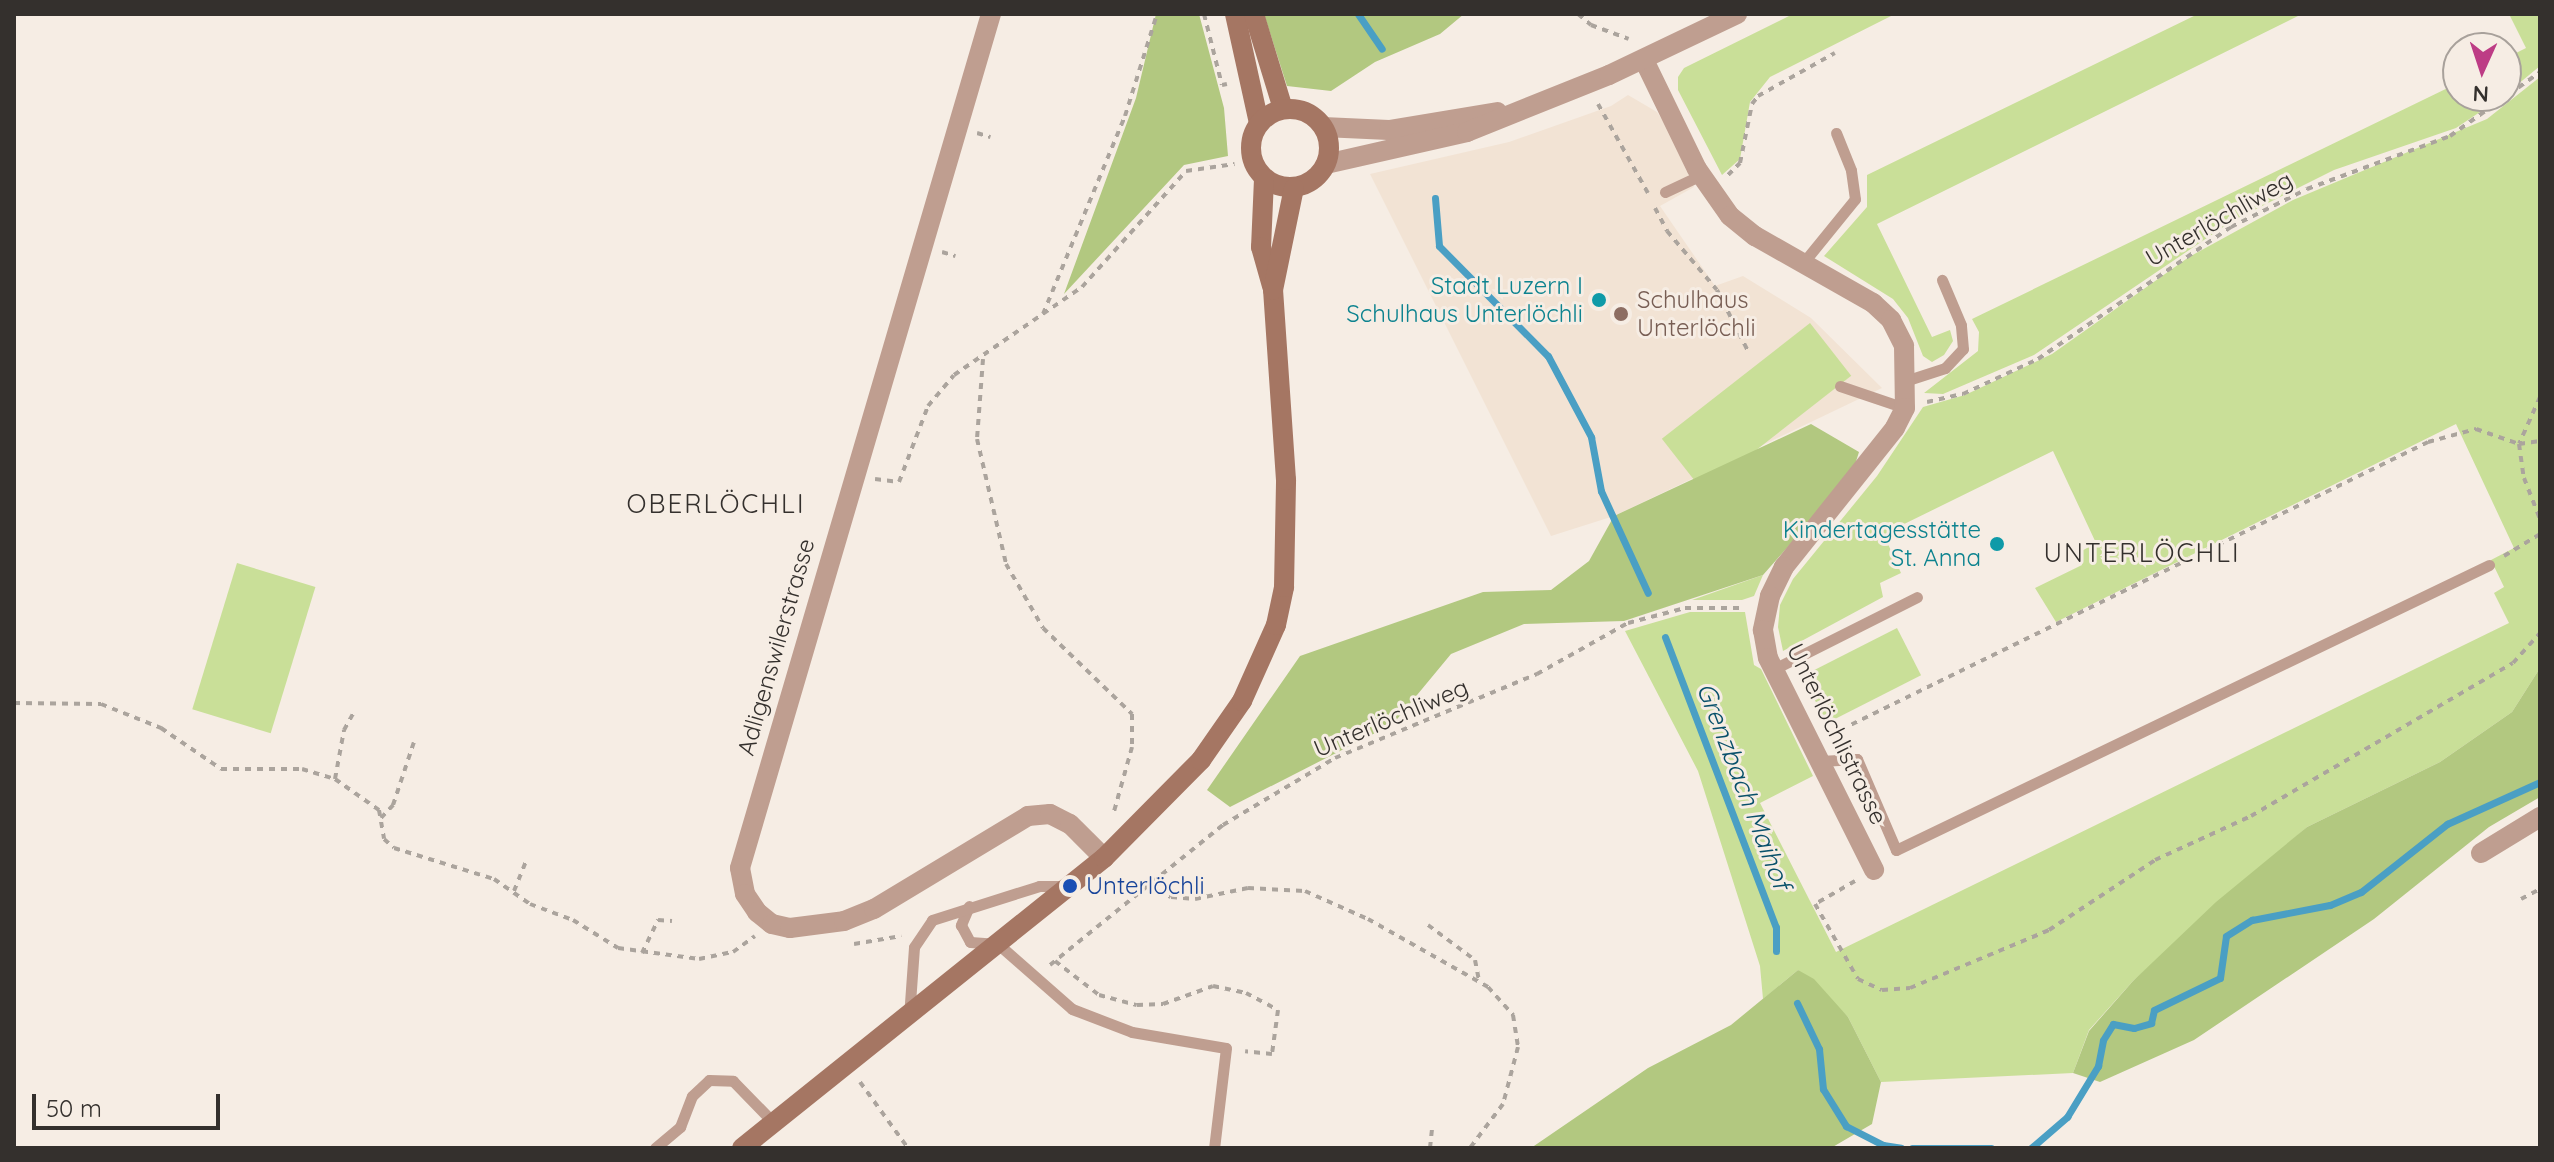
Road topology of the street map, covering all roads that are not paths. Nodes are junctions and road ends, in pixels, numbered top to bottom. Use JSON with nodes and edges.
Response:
{"nodes":[{"id":1,"x":991,"y":14,"type":"edge"},
{"id":2,"x":1235,"y":14,"type":"edge"},
{"id":3,"x":1254,"y":14,"type":"edge"},
{"id":4,"x":1737,"y":14,"type":"edge"},
{"id":5,"x":1644,"y":60,"type":"junction"},
{"id":6,"x":1283,"y":109,"type":"junction"},
{"id":7,"x":1510,"y":111,"type":"junction"},
{"id":8,"x":1259,"y":123,"type":"junction"},
{"id":9,"x":1323,"y":127,"type":"junction"},
{"id":10,"x":1836,"y":133,"type":"dead end"},
{"id":11,"x":1326,"y":164,"type":"junction"},
{"id":12,"x":1710,"y":178,"type":"junction"},
{"id":13,"x":1264,"y":179,"type":"junction"},
{"id":14,"x":1294,"y":188,"type":"junction"},
{"id":15,"x":1665,"y":192,"type":"dead end"},
{"id":16,"x":1803,"y":263,"type":"junction"},
{"id":17,"x":1942,"y":280,"type":"dead end"},
{"id":18,"x":1273,"y":290,"type":"junction"},
{"id":19,"x":1908,"y":380,"type":"junction"},
{"id":20,"x":1840,"y":386,"type":"dead end"},
{"id":21,"x":1912,"y":406,"type":"junction"},
{"id":22,"x":2489,"y":565,"type":"road end"},
{"id":23,"x":1917,"y":597,"type":"dead end"},
{"id":24,"x":1774,"y":669,"type":"junction"},
{"id":25,"x":1816,"y":752,"type":"junction"},
{"id":26,"x":2540,"y":817,"type":"edge"},
{"id":27,"x":2481,"y":853,"type":"dead end"},
{"id":28,"x":1104,"y":858,"type":"junction"},
{"id":29,"x":1874,"y":870,"type":"road end"},
{"id":30,"x":1070,"y":886,"type":"junction"},
{"id":31,"x":969,"y":906,"type":"junction"},
{"id":32,"x":998,"y":944,"type":"junction"},
{"id":33,"x":909,"y":1017,"type":"junction"},
{"id":34,"x":773,"y":1122,"type":"junction"},
{"id":35,"x":655,"y":1148,"type":"edge"},
{"id":36,"x":742,"y":1148,"type":"edge"},
{"id":37,"x":1214,"y":1148,"type":"edge"}],
"edges":[{"from":1,"to":28,"type":"street","name":"Adligenswilerstrasse"},
{"from":2,"to":8,"type":"main road"},
{"from":3,"to":6,"type":"main road"},
{"from":4,"to":5,"type":"street"},
{"from":5,"to":7,"type":"street"},
{"from":5,"to":12,"type":"street","name":"Unterlöchlistrasse"},
{"from":6,"to":8,"type":"main road"},
{"from":6,"to":9,"type":"main road"},
{"from":7,"to":9,"type":"street"},
{"from":7,"to":11,"type":"street"},
{"from":8,"to":13,"type":"main road"},
{"from":9,"to":11,"type":"main road"},
{"from":10,"to":16,"type":"lane"},
{"from":11,"to":14,"type":"main road"},
{"from":12,"to":15,"type":"lane"},
{"from":12,"to":16,"type":"street","name":"Unterlöchlistrasse"},
{"from":13,"to":14,"type":"main road"},
{"from":13,"to":18,"type":"main road"},
{"from":14,"to":18,"type":"main road"},
{"from":16,"to":19,"type":"street","name":"Unterlöchlistrasse"},
{"from":17,"to":19,"type":"lane"},
{"from":18,"to":28,"type":"main road"},
{"from":19,"to":21,"type":"street","name":"Unterlöchlistrasse"},
{"from":20,"to":21,"type":"lane"},
{"from":21,"to":24,"type":"street","name":"Unterlöchlistrasse"},
{"from":22,"to":25,"type":"lane"},
{"from":23,"to":24,"type":"lane"},
{"from":24,"to":25,"type":"street","name":"Unterlöchlistrasse"},
{"from":25,"to":29,"type":"street","name":"Unterlöchlistrasse"},
{"from":26,"to":27,"type":"street"},
{"from":28,"to":30,"type":"main road"},
{"from":30,"to":31,"type":"lane"},
{"from":30,"to":32,"type":"main road"},
{"from":31,"to":32,"type":"lane"},
{"from":31,"to":33,"type":"lane"},
{"from":32,"to":33,"type":"main road"},
{"from":32,"to":37,"type":"lane"},
{"from":33,"to":34,"type":"main road"},
{"from":34,"to":35,"type":"lane"},
{"from":34,"to":36,"type":"main road"}]}
